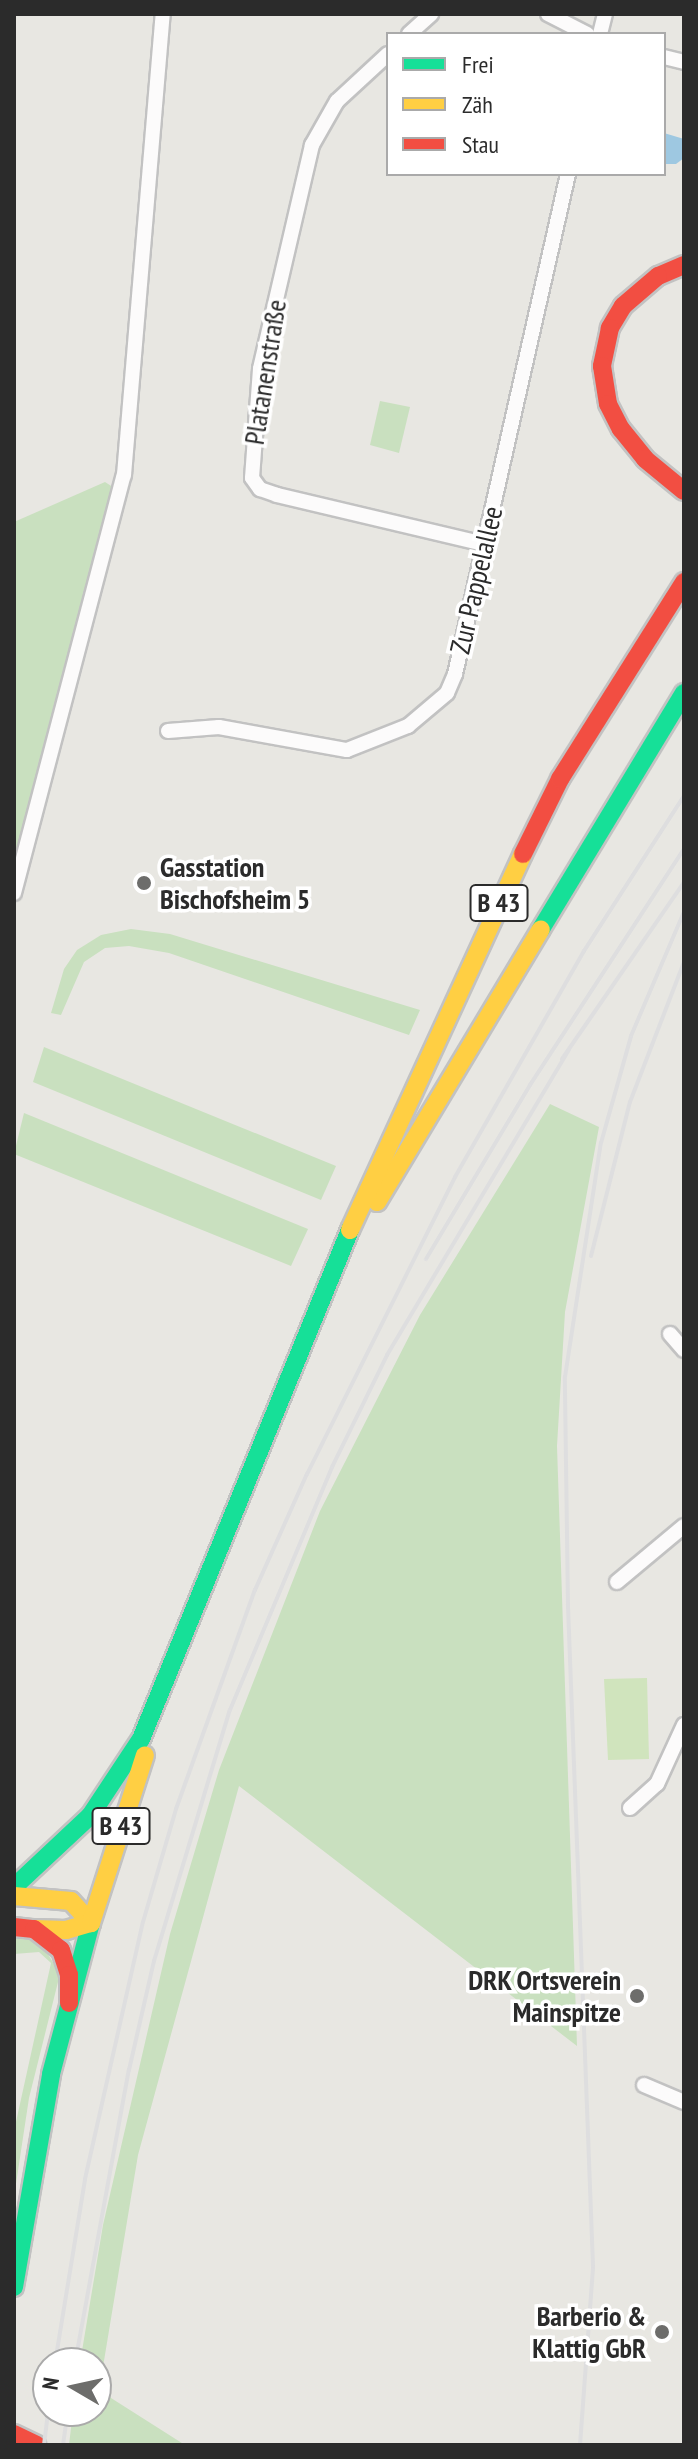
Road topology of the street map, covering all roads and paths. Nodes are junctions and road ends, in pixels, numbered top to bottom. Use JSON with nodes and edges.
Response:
{"nodes":[{"id":1,"x":163,"y":14,"type":"edge"},
{"id":2,"x":431,"y":14,"type":"edge"},
{"id":3,"x":548,"y":14,"type":"edge"},
{"id":4,"x":411,"y":32,"type":"edge"},
{"id":5,"x":583,"y":32,"type":"edge"},
{"id":6,"x":386,"y":56,"type":"edge"},
{"id":7,"x":568,"y":176,"type":"edge"},
{"id":8,"x":684,"y":265,"type":"edge"},
{"id":9,"x":684,"y":491,"type":"edge"},
{"id":10,"x":485,"y":544,"type":"junction"},
{"id":11,"x":684,"y":582,"type":"edge"},
{"id":12,"x":684,"y":606,"type":"edge"},
{"id":13,"x":684,"y":693,"type":"edge"},
{"id":14,"x":168,"y":731,"type":"dead end"},
{"id":15,"x":14,"y":893,"type":"edge"},
{"id":16,"x":377,"y":1202,"type":"junction"},
{"id":17,"x":670,"y":1334,"type":"dead end"},
{"id":18,"x":684,"y":1350,"type":"edge"},
{"id":19,"x":684,"y":1526,"type":"edge"},
{"id":20,"x":617,"y":1582,"type":"dead end"},
{"id":21,"x":177,"y":1652,"type":"junction"},
{"id":22,"x":684,"y":1725,"type":"edge"},
{"id":23,"x":155,"y":1729,"type":"junction"},
{"id":24,"x":630,"y":1808,"type":"dead end"},
{"id":25,"x":14,"y":1887,"type":"edge"},
{"id":26,"x":14,"y":1896,"type":"edge"},
{"id":27,"x":91,"y":1923,"type":"junction"},
{"id":28,"x":14,"y":1927,"type":"edge"},
{"id":29,"x":34,"y":1929,"type":"junction"},
{"id":30,"x":69,"y":2003,"type":"junction"},
{"id":31,"x":644,"y":2085,"type":"dead end"},
{"id":32,"x":684,"y":2102,"type":"edge"},
{"id":33,"x":14,"y":2287,"type":"edge"},
{"id":34,"x":14,"y":2434,"type":"edge"},
{"id":35,"x":37,"y":2445,"type":"edge"}],
"edges":[{"from":1,"to":15,"type":"street"},
{"from":2,"to":4,"type":"street"},
{"from":3,"to":5,"type":"street"},
{"from":6,"to":10,"type":"street","name":"Platanenstraße"},
{"from":7,"to":10,"type":"street","name":"Zur Pappelallee"},
{"from":8,"to":9,"type":"main road"},
{"from":10,"to":14,"type":"street","name":"Zur Pappelallee"},
{"from":11,"to":21,"type":"main road","number":"B 43"},
{"from":12,"to":16,"type":"main road","number":"B 43"},
{"from":13,"to":16,"type":"main road"},
{"from":16,"to":23,"type":"main road","number":"B 43"},
{"from":17,"to":18,"type":"street"},
{"from":19,"to":20,"type":"street"},
{"from":21,"to":23,"type":"main road","number":"B 43"},
{"from":21,"to":25,"type":"main road"},
{"from":22,"to":24,"type":"street"},
{"from":23,"to":27,"type":"main road","number":"B 43"},
{"from":26,"to":27,"type":"main road"},
{"from":27,"to":29,"type":"main road"},
{"from":27,"to":30,"type":"main road","number":"B 43"},
{"from":28,"to":29,"type":"main road"},
{"from":29,"to":30,"type":"main road"},
{"from":30,"to":33,"type":"main road","number":"B 43"},
{"from":31,"to":32,"type":"street"},
{"from":34,"to":35,"type":"main road"}]}
